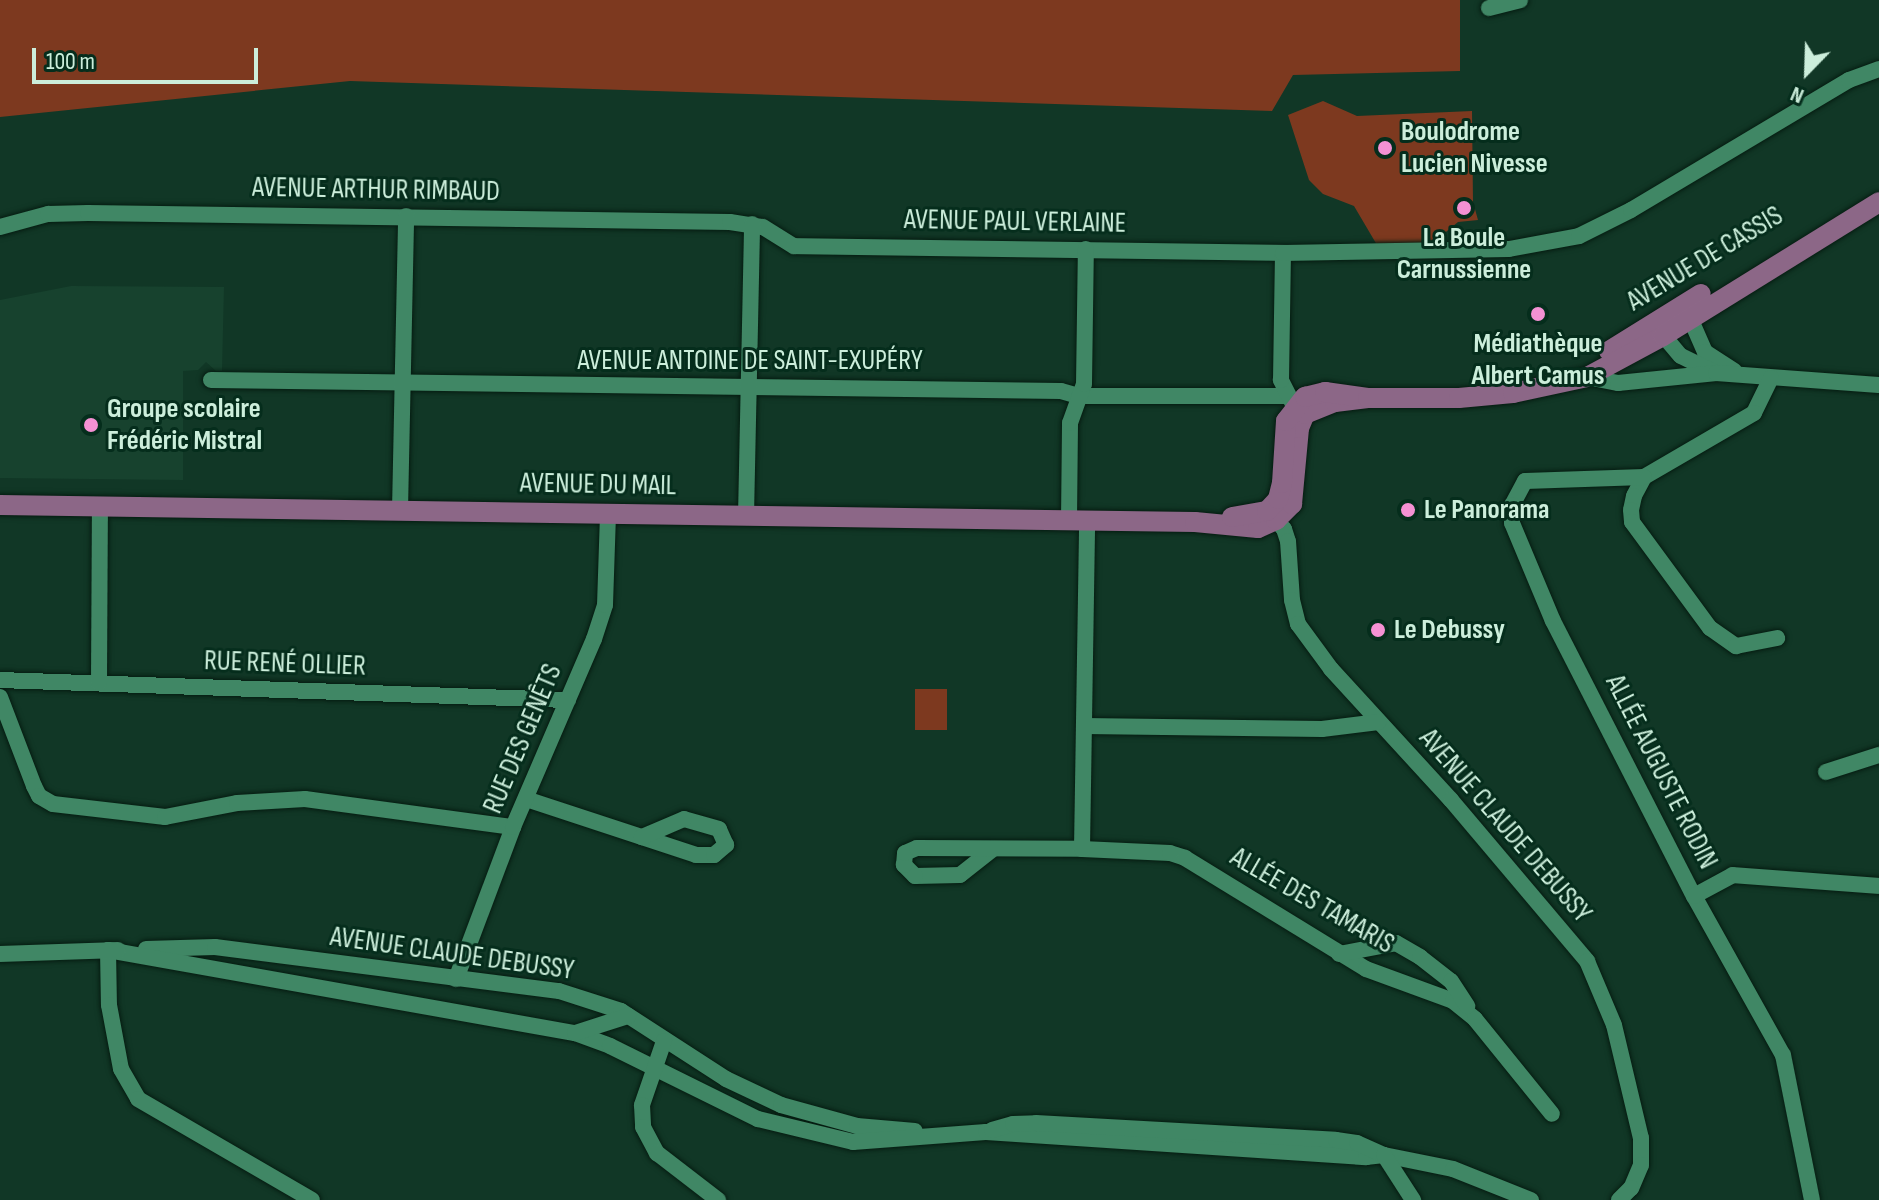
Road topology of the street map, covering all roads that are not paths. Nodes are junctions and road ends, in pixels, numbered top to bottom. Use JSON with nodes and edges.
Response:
{"nodes":[{"id":1,"x":1520,"y":0,"type":"edge"},
{"id":2,"x":1489,"y":8,"type":"dead end"},
{"id":3,"x":1879,"y":69,"type":"edge"},
{"id":4,"x":1879,"y":186,"type":"edge"},
{"id":5,"x":1879,"y":202,"type":"edge"},
{"id":6,"x":406,"y":216,"type":"junction"},
{"id":7,"x":752,"y":224,"type":"junction"},
{"id":8,"x":0,"y":227,"type":"edge"},
{"id":9,"x":752,"y":244,"type":"junction"},
{"id":10,"x":794,"y":246,"type":"junction"},
{"id":11,"x":1086,"y":249,"type":"junction"},
{"id":12,"x":1283,"y":253,"type":"junction"},
{"id":13,"x":1687,"y":311,"type":"junction"},
{"id":14,"x":1658,"y":330,"type":"junction"},
{"id":15,"x":1716,"y":373,"type":"junction"},
{"id":16,"x":1743,"y":376,"type":"junction"},
{"id":17,"x":1587,"y":377,"type":"junction"},
{"id":18,"x":1771,"y":378,"type":"junction"},
{"id":19,"x":211,"y":380,"type":"dead end"},
{"id":20,"x":1562,"y":381,"type":"junction"},
{"id":21,"x":402,"y":383,"type":"junction"},
{"id":22,"x":1879,"y":385,"type":"edge"},
{"id":23,"x":749,"y":386,"type":"junction"},
{"id":24,"x":1086,"y":402,"type":"junction"},
{"id":25,"x":1296,"y":405,"type":"junction"},
{"id":26,"x":1644,"y":477,"type":"junction"},
{"id":27,"x":8,"y":505,"type":"edge"},
{"id":28,"x":100,"y":506,"type":"junction"},
{"id":29,"x":400,"y":510,"type":"junction"},
{"id":30,"x":608,"y":514,"type":"junction"},
{"id":31,"x":1272,"y":515,"type":"junction"},
{"id":32,"x":746,"y":516,"type":"junction"},
{"id":33,"x":1078,"y":521,"type":"junction"},
{"id":34,"x":1777,"y":638,"type":"dead end"},
{"id":35,"x":0,"y":680,"type":"edge"},
{"id":36,"x":99,"y":683,"type":"junction"},
{"id":37,"x":0,"y":697,"type":"edge"},
{"id":38,"x":568,"y":700,"type":"junction"},
{"id":39,"x":1379,"y":722,"type":"junction"},
{"id":40,"x":1084,"y":726,"type":"junction"},
{"id":41,"x":1879,"y":755,"type":"edge"},
{"id":42,"x":1826,"y":772,"type":"dead end"},
{"id":43,"x":526,"y":799,"type":"junction"},
{"id":44,"x":513,"y":827,"type":"junction"},
{"id":45,"x":642,"y":837,"type":"dead end"},
{"id":46,"x":993,"y":849,"type":"junction"},
{"id":47,"x":1082,"y":849,"type":"junction"},
{"id":48,"x":1879,"y":886,"type":"edge"},
{"id":49,"x":1694,"y":896,"type":"junction"},
{"id":50,"x":211,"y":947,"type":"junction"},
{"id":51,"x":108,"y":950,"type":"junction"},
{"id":52,"x":0,"y":954,"type":"edge"},
{"id":53,"x":1339,"y":954,"type":"junction"},
{"id":54,"x":215,"y":967,"type":"junction"},
{"id":55,"x":456,"y":979,"type":"junction"},
{"id":56,"x":628,"y":1016,"type":"junction"},
{"id":57,"x":1475,"y":1019,"type":"junction"},
{"id":58,"x":575,"y":1033,"type":"junction"},
{"id":59,"x":664,"y":1041,"type":"junction"},
{"id":60,"x":654,"y":1068,"type":"junction"},
{"id":61,"x":1552,"y":1114,"type":"dead end"},
{"id":62,"x":943,"y":1134,"type":"junction"},
{"id":63,"x":1384,"y":1155,"type":"junction"},
{"id":64,"x":312,"y":1200,"type":"edge"},
{"id":65,"x":718,"y":1200,"type":"edge"},
{"id":66,"x":1413,"y":1200,"type":"edge"},
{"id":67,"x":1531,"y":1200,"type":"edge"},
{"id":68,"x":1619,"y":1200,"type":"edge"},
{"id":69,"x":1812,"y":1200,"type":"edge"}],
"edges":[{"from":1,"to":2,"type":"street"},
{"from":3,"to":12,"type":"street","name":"AVENUE PAUL VERLAINE"},
{"from":4,"to":13,"type":"main road","name":"AVENUE DE CASSIS"},
{"from":5,"to":13,"type":"main road","name":"AVENUE DE CASSIS"},
{"from":6,"to":7,"type":"street","name":"AVENUE ARTHUR RIMBAUD"},
{"from":6,"to":8,"type":"street","name":"AVENUE ARTHUR RIMBAUD"},
{"from":6,"to":21,"type":"street"},
{"from":7,"to":9,"type":"street"},
{"from":7,"to":10,"type":"street","name":"AVENUE PAUL VERLAINE"},
{"from":9,"to":10,"type":"street"},
{"from":9,"to":23,"type":"street"},
{"from":10,"to":11,"type":"street","name":"AVENUE PAUL VERLAINE"},
{"from":11,"to":12,"type":"street","name":"AVENUE PAUL VERLAINE"},
{"from":11,"to":24,"type":"street"},
{"from":12,"to":25,"type":"street"},
{"from":13,"to":14,"type":"main road","name":"AVENUE DE CASSIS"},
{"from":13,"to":16,"type":"street"},
{"from":14,"to":15,"type":"street"},
{"from":14,"to":17,"type":"main road","name":"AVENUE DE CASSIS"},
{"from":14,"to":20,"type":"main road","name":"AVENUE DE CASSIS"},
{"from":15,"to":16,"type":"street"},
{"from":15,"to":17,"type":"street"},
{"from":16,"to":18,"type":"street"},
{"from":17,"to":20,"type":"main road","name":"AVENUE DE CASSIS"},
{"from":18,"to":22,"type":"street"},
{"from":18,"to":26,"type":"street"},
{"from":19,"to":21,"type":"street","name":"AVENUE ANTOINE DE SAINT-EXUPÉRY"},
{"from":20,"to":25,"type":"main road","name":"AVENUE DE CASSIS"},
{"from":21,"to":23,"type":"street","name":"AVENUE ANTOINE DE SAINT-EXUPÉRY"},
{"from":21,"to":29,"type":"street"},
{"from":23,"to":24,"type":"street","name":"AVENUE ANTOINE DE SAINT-EXUPÉRY"},
{"from":23,"to":32,"type":"street"},
{"from":24,"to":25,"type":"street","name":"AVENUE ANTOINE DE SAINT-EXUPÉRY"},
{"from":24,"to":33,"type":"street"},
{"from":25,"to":31,"type":"main road"},
{"from":26,"to":34,"type":"street"},
{"from":26,"to":49,"type":"street","name":"ALLÉE AUGUSTE RODIN"},
{"from":27,"to":28,"type":"main road","name":"AVENUE DU MAIL"},
{"from":28,"to":29,"type":"main road","name":"AVENUE DU MAIL"},
{"from":28,"to":36,"type":"street"},
{"from":29,"to":30,"type":"main road","name":"AVENUE DU MAIL"},
{"from":30,"to":32,"type":"main road","name":"AVENUE DU MAIL"},
{"from":30,"to":38,"type":"street","name":"RUE DES GENÊTS"},
{"from":31,"to":33,"type":"main road","name":"AVENUE DU MAIL"},
{"from":31,"to":39,"type":"street","name":"AVENUE CLAUDE DEBUSSY"},
{"from":32,"to":33,"type":"main road","name":"AVENUE DU MAIL"},
{"from":33,"to":40,"type":"street"},
{"from":35,"to":36,"type":"street","name":"RUE RENÉ OLLIER"},
{"from":36,"to":38,"type":"street","name":"RUE RENÉ OLLIER"},
{"from":37,"to":44,"type":"street"},
{"from":38,"to":43,"type":"street","name":"RUE DES GENÊTS"},
{"from":39,"to":40,"type":"street"},
{"from":39,"to":68,"type":"street","name":"AVENUE CLAUDE DEBUSSY"},
{"from":40,"to":47,"type":"street"},
{"from":41,"to":42,"type":"street"},
{"from":43,"to":44,"type":"street","name":"RUE DES GENÊTS"},
{"from":43,"to":45,"type":"street"},
{"from":44,"to":55,"type":"street","name":"RUE DES GENÊTS"},
{"from":46,"to":46,"type":"street","name":"ALLÉE DES TAMARIS"},
{"from":46,"to":47,"type":"street","name":"ALLÉE DES TAMARIS"},
{"from":47,"to":53,"type":"street","name":"ALLÉE DES TAMARIS"},
{"from":48,"to":49,"type":"street"},
{"from":49,"to":69,"type":"street","name":"ALLÉE AUGUSTE RODIN"},
{"from":50,"to":51,"type":"street","name":"AVENUE CLAUDE DEBUSSY"},
{"from":50,"to":54,"type":"street"},
{"from":50,"to":55,"type":"street","name":"AVENUE CLAUDE DEBUSSY"},
{"from":51,"to":52,"type":"street","name":"AVENUE CLAUDE DEBUSSY"},
{"from":51,"to":54,"type":"street","name":"AVENUE CLAUDE DEBUSSY"},
{"from":51,"to":64,"type":"street"},
{"from":53,"to":57,"type":"street","name":"ALLÉE DES TAMARIS"},
{"from":53,"to":57,"type":"street"},
{"from":54,"to":58,"type":"street","name":"AVENUE CLAUDE DEBUSSY"},
{"from":55,"to":56,"type":"street","name":"AVENUE CLAUDE DEBUSSY"},
{"from":56,"to":58,"type":"street"},
{"from":56,"to":59,"type":"street","name":"AVENUE CLAUDE DEBUSSY"},
{"from":57,"to":61,"type":"street","name":"ALLÉE DES TAMARIS"},
{"from":58,"to":60,"type":"street","name":"AVENUE CLAUDE DEBUSSY"},
{"from":59,"to":60,"type":"street"},
{"from":59,"to":62,"type":"street","name":"AVENUE CLAUDE DEBUSSY"},
{"from":60,"to":62,"type":"street","name":"AVENUE CLAUDE DEBUSSY"},
{"from":60,"to":65,"type":"street"},
{"from":62,"to":63,"type":"street","name":"AVENUE CLAUDE DEBUSSY"},
{"from":63,"to":66,"type":"street"},
{"from":63,"to":67,"type":"street","name":"AVENUE CLAUDE DEBUSSY"}]}
